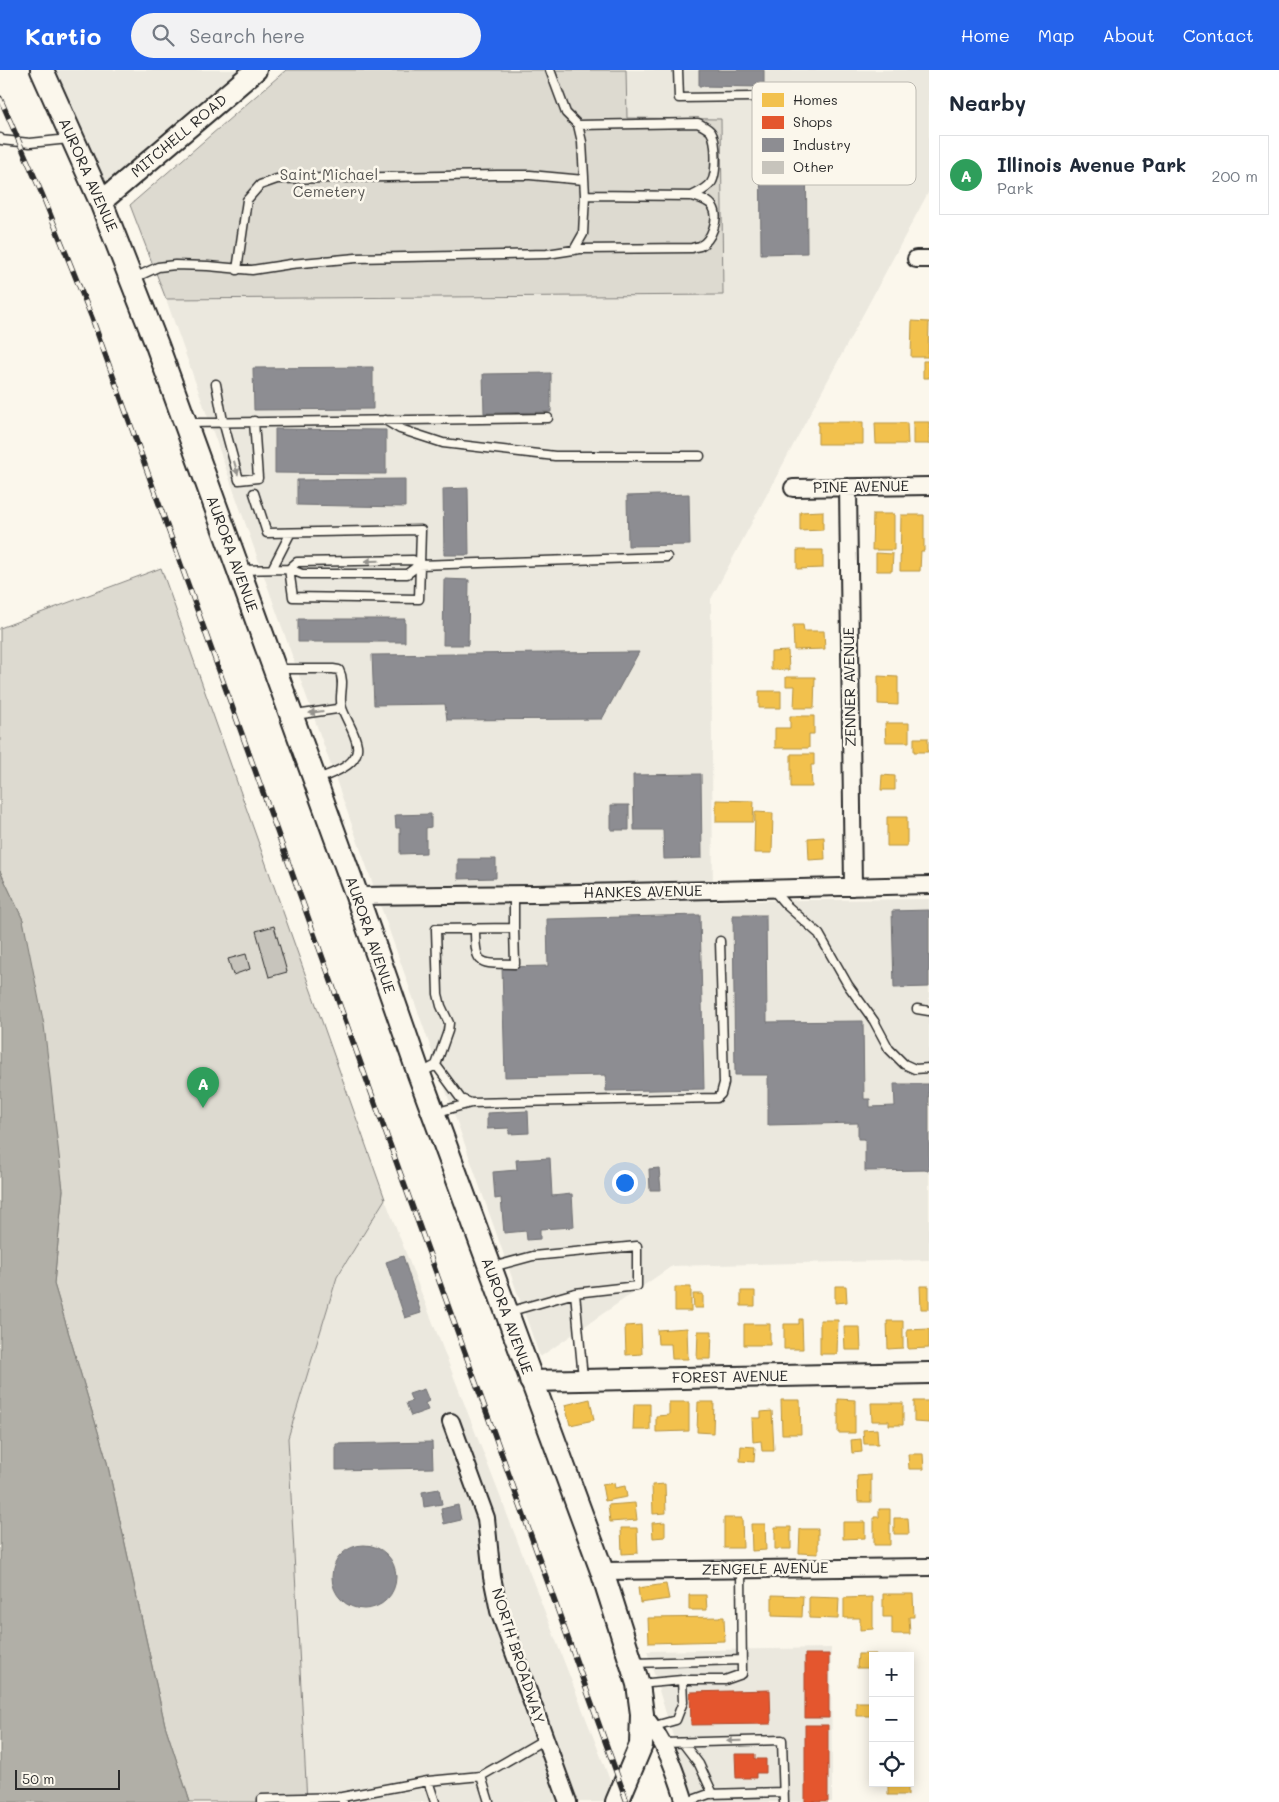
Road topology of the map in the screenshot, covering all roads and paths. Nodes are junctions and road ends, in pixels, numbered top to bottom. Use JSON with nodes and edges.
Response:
{"nodes":[{"id":1,"x":42,"y":70,"type":"edge"},
{"id":2,"x":256,"y":70,"type":"edge"},
{"id":3,"x":550,"y":70,"type":"edge"},
{"id":4,"x":678,"y":70,"type":"edge"},
{"id":5,"x":752,"y":97,"type":"dead end"},
{"id":6,"x":578,"y":125,"type":"junction"},
{"id":7,"x":0,"y":138,"type":"edge"},
{"id":8,"x":72,"y":139,"type":"junction"},
{"id":9,"x":584,"y":180,"type":"junction"},
{"id":10,"x":585,"y":195,"type":"junction"},
{"id":11,"x":692,"y":196,"type":"junction"},
{"id":12,"x":101,"y":202,"type":"junction"},
{"id":13,"x":574,"y":250,"type":"junction"},
{"id":14,"x":237,"y":270,"type":"junction"},
{"id":15,"x":132,"y":279,"type":"junction"},
{"id":16,"x":216,"y":384,"type":"dead end"},
{"id":17,"x":548,"y":418,"type":"dead end"},
{"id":18,"x":385,"y":420,"type":"junction"},
{"id":19,"x":223,"y":421,"type":"junction"},
{"id":20,"x":254,"y":421,"type":"junction"},
{"id":21,"x":185,"y":423,"type":"junction"},
{"id":22,"x":700,"y":456,"type":"dead end"},
{"id":23,"x":929,"y":486,"type":"edge"},
{"id":24,"x":848,"y":487,"type":"junction"},
{"id":25,"x":794,"y":488,"type":"dead end"},
{"id":26,"x":254,"y":493,"type":"dead end"},
{"id":27,"x":290,"y":534,"type":"junction"},
{"id":28,"x":667,"y":558,"type":"dead end"},
{"id":29,"x":420,"y":565,"type":"junction"},
{"id":30,"x":272,"y":569,"type":"junction"},
{"id":31,"x":289,"y":569,"type":"junction"},
{"id":32,"x":238,"y":570,"type":"junction"},
{"id":33,"x":274,"y":669,"type":"junction"},
{"id":34,"x":341,"y":706,"type":"junction"},
{"id":35,"x":291,"y":716,"type":"junction"},
{"id":36,"x":315,"y":781,"type":"junction"},
{"id":37,"x":929,"y":885,"type":"edge"},
{"id":38,"x":852,"y":887,"type":"junction"},
{"id":39,"x":772,"y":889,"type":"junction"},
{"id":40,"x":514,"y":894,"type":"junction"},
{"id":41,"x":357,"y":896,"type":"junction"},
{"id":42,"x":514,"y":928,"type":"junction"},
{"id":43,"x":475,"y":929,"type":"junction"},
{"id":44,"x":720,"y":941,"type":"dead end"},
{"id":45,"x":917,"y":1008,"type":"dead end"},
{"id":46,"x":929,"y":1011,"type":"edge"},
{"id":47,"x":929,"y":1068,"type":"edge"},
{"id":48,"x":428,"y":1070,"type":"junction"},
{"id":49,"x":471,"y":1103,"type":"junction"},
{"id":50,"x":433,"y":1113,"type":"junction"},
{"id":51,"x":490,"y":1268,"type":"junction"},
{"id":52,"x":575,"y":1293,"type":"junction"},
{"id":53,"x":506,"y":1313,"type":"junction"},
{"id":54,"x":929,"y":1373,"type":"edge"},
{"id":55,"x":583,"y":1380,"type":"junction"},
{"id":56,"x":530,"y":1381,"type":"junction"},
{"id":57,"x":451,"y":1422,"type":"dead end"},
{"id":58,"x":929,"y":1567,"type":"edge"},
{"id":59,"x":741,"y":1570,"type":"junction"},
{"id":60,"x":602,"y":1571,"type":"junction"},
{"id":61,"x":742,"y":1660,"type":"junction"},
{"id":62,"x":634,"y":1674,"type":"junction"},
{"id":63,"x":682,"y":1680,"type":"junction"},
{"id":64,"x":649,"y":1735,"type":"junction"},
{"id":65,"x":546,"y":1740,"type":"junction"},
{"id":66,"x":683,"y":1742,"type":"junction"},
{"id":67,"x":481,"y":1776,"type":"junction"},
{"id":68,"x":428,"y":1781,"type":"junction"},
{"id":69,"x":784,"y":1792,"type":"junction"},
{"id":70,"x":713,"y":1794,"type":"junction"},
{"id":71,"x":342,"y":1799,"type":"edge"},
{"id":72,"x":262,"y":1802,"type":"edge"},
{"id":73,"x":435,"y":1802,"type":"edge"},
{"id":74,"x":488,"y":1802,"type":"edge"},
{"id":75,"x":568,"y":1802,"type":"edge"},
{"id":76,"x":617,"y":1802,"type":"edge"},
{"id":77,"x":686,"y":1802,"type":"edge"},
{"id":78,"x":784,"y":1802,"type":"edge"}],
"edges":[{"from":1,"to":8,"type":"main road","name":"AURORA AVENUE"},
{"from":2,"to":12,"type":"street","name":"MITCHELL ROAD"},
{"from":3,"to":6,"type":"lane"},
{"from":4,"to":5,"type":"lane"},
{"from":6,"to":9,"type":"lane"},
{"from":6,"to":11,"type":"lane"},
{"from":7,"to":8,"type":"lane"},
{"from":8,"to":12,"type":"main road","name":"AURORA AVENUE"},
{"from":9,"to":10,"type":"lane"},
{"from":9,"to":14,"type":"lane"},
{"from":10,"to":11,"type":"lane"},
{"from":10,"to":13,"type":"lane"},
{"from":11,"to":13,"type":"lane"},
{"from":12,"to":15,"type":"main road","name":"AURORA AVENUE"},
{"from":13,"to":14,"type":"lane"},
{"from":14,"to":15,"type":"lane"},
{"from":15,"to":21,"type":"main road","name":"AURORA AVENUE"},
{"from":16,"to":19,"type":"lane"},
{"from":17,"to":18,"type":"lane"},
{"from":18,"to":20,"type":"lane"},
{"from":18,"to":22,"type":"lane"},
{"from":19,"to":20,"type":"lane"},
{"from":19,"to":20,"type":"lane","one_way":true},
{"from":19,"to":21,"type":"lane"},
{"from":21,"to":32,"type":"main road","name":"AURORA AVENUE"},
{"from":23,"to":24,"type":"street","name":"PINE AVENUE"},
{"from":24,"to":25,"type":"street","name":"PINE AVENUE"},
{"from":24,"to":38,"type":"street","name":"ZENNER AVENUE"},
{"from":26,"to":27,"type":"lane"},
{"from":27,"to":29,"type":"lane"},
{"from":27,"to":30,"type":"lane"},
{"from":28,"to":29,"type":"lane"},
{"from":29,"to":31,"type":"lane"},
{"from":29,"to":31,"type":"lane","one_way":true},
{"from":29,"to":31,"type":"lane"},
{"from":30,"to":31,"type":"lane"},
{"from":30,"to":32,"type":"lane"},
{"from":32,"to":33,"type":"main road","name":"AURORA AVENUE"},
{"from":33,"to":34,"type":"lane"},
{"from":33,"to":35,"type":"main road","name":"AURORA AVENUE"},
{"from":34,"to":35,"type":"lane","one_way":true},
{"from":34,"to":36,"type":"lane"},
{"from":35,"to":36,"type":"main road","name":"AURORA AVENUE"},
{"from":36,"to":41,"type":"main road","name":"AURORA AVENUE"},
{"from":37,"to":38,"type":"street","name":"HANKES AVENUE"},
{"from":38,"to":39,"type":"street","name":"HANKES AVENUE"},
{"from":39,"to":40,"type":"street","name":"HANKES AVENUE"},
{"from":39,"to":47,"type":"lane"},
{"from":40,"to":41,"type":"street","name":"HANKES AVENUE"},
{"from":40,"to":42,"type":"lane"},
{"from":41,"to":48,"type":"main road","name":"AURORA AVENUE"},
{"from":42,"to":43,"type":"lane"},
{"from":42,"to":43,"type":"lane"},
{"from":43,"to":48,"type":"lane"},
{"from":44,"to":49,"type":"lane"},
{"from":45,"to":46,"type":"lane"},
{"from":48,"to":49,"type":"lane"},
{"from":48,"to":50,"type":"main road","name":"AURORA AVENUE"},
{"from":49,"to":50,"type":"lane"},
{"from":50,"to":51,"type":"main road","name":"AURORA AVENUE"},
{"from":51,"to":52,"type":"lane"},
{"from":51,"to":53,"type":"main road","name":"AURORA AVENUE"},
{"from":52,"to":53,"type":"lane"},
{"from":52,"to":55,"type":"lane"},
{"from":53,"to":56,"type":"main road","name":"AURORA AVENUE"},
{"from":54,"to":55,"type":"street","name":"FOREST AVENUE"},
{"from":55,"to":56,"type":"street","name":"FOREST AVENUE"},
{"from":56,"to":60,"type":"main road","name":"AURORA AVENUE"},
{"from":57,"to":65,"type":"street","name":"NORTH BROADWAY"},
{"from":58,"to":59,"type":"street","name":"ZENGELE AVENUE"},
{"from":59,"to":60,"type":"street","name":"ZENGELE AVENUE"},
{"from":59,"to":61,"type":"lane"},
{"from":60,"to":62,"type":"main road","name":"AURORA AVENUE"},
{"from":61,"to":62,"type":"lane"},
{"from":61,"to":63,"type":"lane"},
{"from":62,"to":63,"type":"lane"},
{"from":62,"to":64,"type":"main road","name":"AURORA AVENUE"},
{"from":63,"to":64,"type":"lane"},
{"from":64,"to":66,"type":"lane"},
{"from":64,"to":76,"type":"main road"},
{"from":64,"to":77,"type":"street","name":"AURORA AVENUE"},
{"from":65,"to":67,"type":"lane"},
{"from":65,"to":75,"type":"street","name":"NORTH BROADWAY"},
{"from":69,"to":66,"type":"lane","one_way":true},
{"from":66,"to":70,"type":"lane"},
{"from":67,"to":68,"type":"lane"},
{"from":67,"to":74,"type":"lane"},
{"from":68,"to":71,"type":"lane"},
{"from":68,"to":73,"type":"lane"},
{"from":69,"to":70,"type":"lane"},
{"from":69,"to":78,"type":"lane"},
{"from":70,"to":77,"type":"lane"},
{"from":71,"to":72,"type":"lane"}]}
